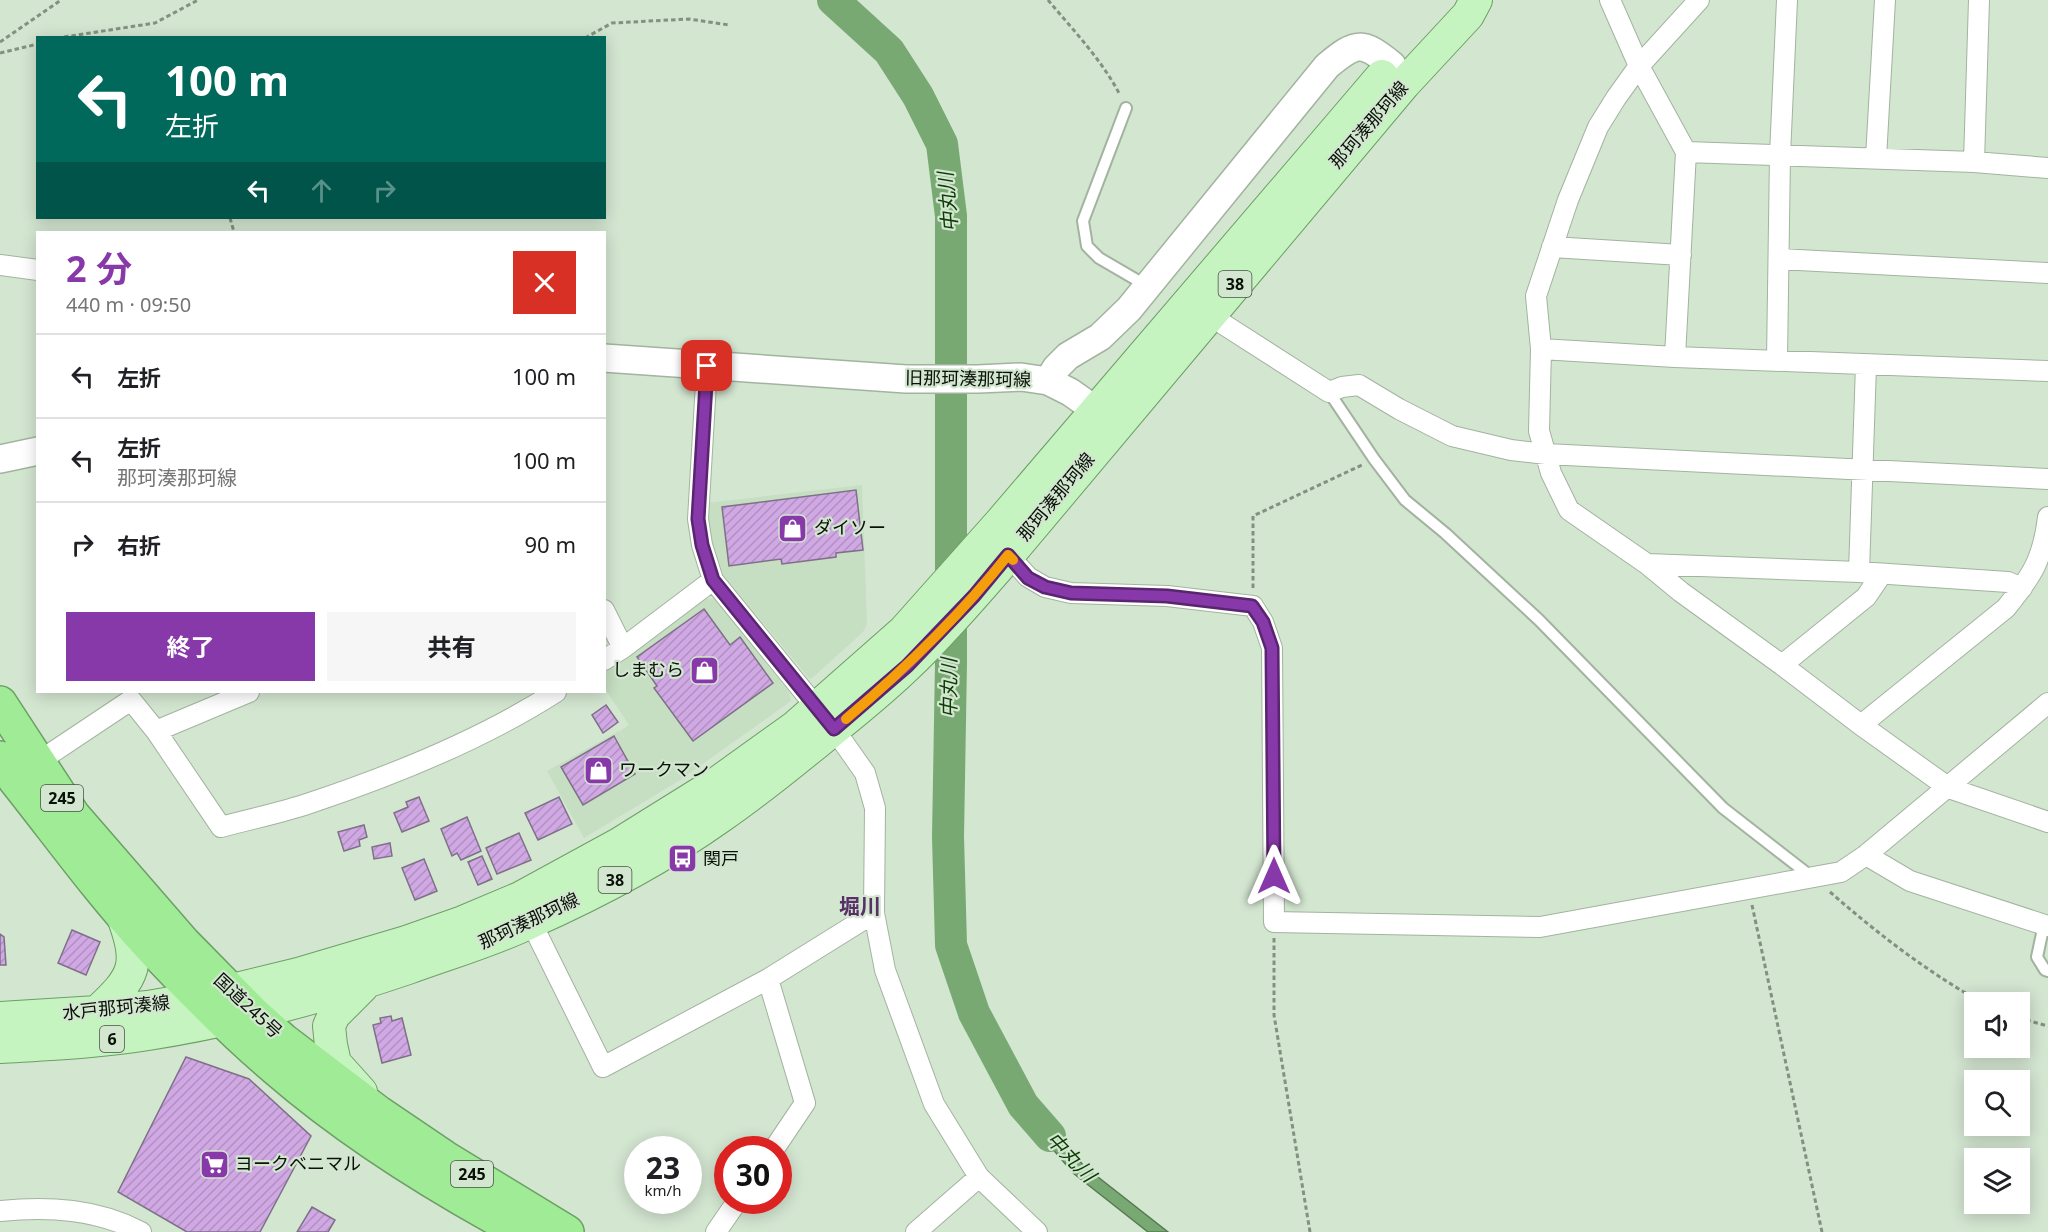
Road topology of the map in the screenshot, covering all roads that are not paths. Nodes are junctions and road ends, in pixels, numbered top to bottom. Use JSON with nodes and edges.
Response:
{"nodes":[{"id":1,"x":1452,"y":0,"type":"edge"},
{"id":2,"x":1476,"y":0,"type":"edge"},
{"id":3,"x":1610,"y":0,"type":"edge"},
{"id":4,"x":1699,"y":0,"type":"edge"},
{"id":5,"x":1787,"y":0,"type":"edge"},
{"id":6,"x":1885,"y":0,"type":"edge"},
{"id":7,"x":1979,"y":0,"type":"edge"},
{"id":8,"x":1392,"y":65,"type":"junction"},
{"id":9,"x":1639,"y":66,"type":"junction"},
{"id":10,"x":1126,"y":108,"type":"road end"},
{"id":11,"x":1686,"y":152,"type":"junction"},
{"id":12,"x":1780,"y":155,"type":"junction"},
{"id":13,"x":1876,"y":159,"type":"junction"},
{"id":14,"x":1974,"y":162,"type":"junction"},
{"id":15,"x":2048,"y":168,"type":"edge"},
{"id":16,"x":1552,"y":247,"type":"junction"},
{"id":17,"x":1681,"y":255,"type":"junction"},
{"id":18,"x":1779,"y":259,"type":"junction"},
{"id":19,"x":0,"y":265,"type":"edge"},
{"id":20,"x":36,"y":270,"type":"edge"},
{"id":21,"x":2048,"y":273,"type":"edge"},
{"id":22,"x":1148,"y":286,"type":"junction"},
{"id":23,"x":1209,"y":315,"type":"junction"},
{"id":24,"x":1541,"y":349,"type":"junction"},
{"id":25,"x":1675,"y":357,"type":"junction"},
{"id":26,"x":606,"y":358,"type":"edge"},
{"id":27,"x":1777,"y":360,"type":"junction"},
{"id":28,"x":1866,"y":364,"type":"junction"},
{"id":29,"x":707,"y":366,"type":"junction"},
{"id":30,"x":2048,"y":371,"type":"edge"},
{"id":31,"x":1048,"y":381,"type":"junction"},
{"id":32,"x":1329,"y":392,"type":"junction"},
{"id":33,"x":1097,"y":411,"type":"junction"},
{"id":34,"x":36,"y":451,"type":"edge"},
{"id":35,"x":1546,"y":454,"type":"junction"},
{"id":36,"x":0,"y":459,"type":"edge"},
{"id":37,"x":1863,"y":470,"type":"junction"},
{"id":38,"x":2048,"y":480,"type":"edge"},
{"id":39,"x":2048,"y":517,"type":"edge"},
{"id":40,"x":1002,"y":562,"type":"junction"},
{"id":41,"x":1647,"y":564,"type":"junction"},
{"id":42,"x":1860,"y":572,"type":"junction"},
{"id":43,"x":1881,"y":575,"type":"junction"},
{"id":44,"x":713,"y":580,"type":"junction"},
{"id":45,"x":2022,"y":588,"type":"junction"},
{"id":46,"x":606,"y":614,"type":"edge"},
{"id":47,"x":623,"y":648,"type":"junction"},
{"id":48,"x":606,"y":659,"type":"edge"},
{"id":49,"x":1782,"y":665,"type":"junction"},
{"id":50,"x":247,"y":693,"type":"edge"},
{"id":51,"x":554,"y":693,"type":"edge"},
{"id":52,"x":0,"y":703,"type":"edge"},
{"id":53,"x":2048,"y":703,"type":"edge"},
{"id":54,"x":826,"y":718,"type":"junction"},
{"id":55,"x":1861,"y":725,"type":"junction"},
{"id":56,"x":156,"y":731,"type":"junction"},
{"id":57,"x":0,"y":758,"type":"edge"},
{"id":58,"x":38,"y":762,"type":"junction"},
{"id":59,"x":1949,"y":788,"type":"junction"},
{"id":60,"x":2048,"y":822,"type":"edge"},
{"id":61,"x":1866,"y":855,"type":"junction"},
{"id":62,"x":1813,"y":878,"type":"junction"},
{"id":63,"x":874,"y":913,"type":"junction"},
{"id":64,"x":122,"y":914,"type":"junction"},
{"id":65,"x":531,"y":922,"type":"junction"},
{"id":66,"x":2046,"y":925,"type":"edge"},
{"id":67,"x":2048,"y":971,"type":"edge"},
{"id":68,"x":768,"y":979,"type":"junction"},
{"id":69,"x":369,"y":981,"type":"junction"},
{"id":70,"x":218,"y":1003,"type":"junction"},
{"id":71,"x":97,"y":1012,"type":"junction"},
{"id":72,"x":254,"y":1014,"type":"junction"},
{"id":73,"x":0,"y":1018,"type":"edge"},
{"id":74,"x":0,"y":1047,"type":"edge"},
{"id":75,"x":379,"y":1113,"type":"junction"},
{"id":76,"x":783,"y":1136,"type":"edge"},
{"id":77,"x":980,"y":1177,"type":"junction"},
{"id":78,"x":0,"y":1211,"type":"edge"},
{"id":79,"x":728,"y":1214,"type":"edge"},
{"id":80,"x":141,"y":1232,"type":"edge"},
{"id":81,"x":521,"y":1232,"type":"edge"},
{"id":82,"x":567,"y":1232,"type":"edge"},
{"id":83,"x":716,"y":1232,"type":"edge"},
{"id":84,"x":916,"y":1232,"type":"edge"},
{"id":85,"x":1037,"y":1232,"type":"edge"}],
"edges":[{"from":1,"to":8,"type":"main road","name":"那珂湊那珂線","number":"38"},
{"from":2,"to":23,"type":"main road","name":"那珂湊那珂線","number":"38"},
{"from":3,"to":9,"type":"street"},
{"from":4,"to":9,"type":"street"},
{"from":5,"to":12,"type":"street"},
{"from":6,"to":13,"type":"street"},
{"from":7,"to":14,"type":"street"},
{"from":8,"to":22,"type":"street","name":"旧那珂湊那珂線"},
{"from":8,"to":33,"type":"main road","name":"那珂湊那珂線","number":"38"},
{"from":9,"to":11,"type":"street"},
{"from":9,"to":16,"type":"street"},
{"from":10,"to":22,"type":"lane"},
{"from":11,"to":12,"type":"street"},
{"from":11,"to":17,"type":"street"},
{"from":12,"to":13,"type":"street"},
{"from":12,"to":18,"type":"street"},
{"from":13,"to":14,"type":"street"},
{"from":14,"to":15,"type":"street"},
{"from":16,"to":17,"type":"street"},
{"from":16,"to":24,"type":"street"},
{"from":17,"to":25,"type":"street"},
{"from":18,"to":21,"type":"street"},
{"from":18,"to":27,"type":"street"},
{"from":19,"to":20,"type":"street"},
{"from":22,"to":31,"type":"street","name":"旧那珂湊那珂線"},
{"from":23,"to":32,"type":"street"},
{"from":23,"to":40,"type":"main road","name":"那珂湊那珂線","number":"38"},
{"from":24,"to":25,"type":"street"},
{"from":24,"to":35,"type":"street"},
{"from":25,"to":27,"type":"street"},
{"from":26,"to":29,"type":"street","name":"旧那珂湊那珂線"},
{"from":27,"to":28,"type":"street"},
{"from":28,"to":30,"type":"street"},
{"from":28,"to":37,"type":"street"},
{"from":29,"to":31,"type":"street","name":"旧那珂湊那珂線"},
{"from":29,"to":44,"type":"street"},
{"from":31,"to":33,"type":"street"},
{"from":32,"to":35,"type":"street"},
{"from":32,"to":62,"type":"lane"},
{"from":33,"to":54,"type":"main road","name":"那珂湊那珂線","number":"38"},
{"from":34,"to":36,"type":"street"},
{"from":35,"to":37,"type":"street"},
{"from":35,"to":41,"type":"street"},
{"from":37,"to":38,"type":"street"},
{"from":37,"to":42,"type":"street"},
{"from":39,"to":45,"type":"street"},
{"from":40,"to":54,"type":"main road","name":"那珂湊那珂線","number":"38"},
{"from":40,"to":62,"type":"street"},
{"from":41,"to":42,"type":"street"},
{"from":41,"to":49,"type":"street"},
{"from":42,"to":43,"type":"street"},
{"from":43,"to":45,"type":"street"},
{"from":43,"to":49,"type":"street"},
{"from":44,"to":47,"type":"street"},
{"from":44,"to":54,"type":"street"},
{"from":45,"to":55,"type":"street"},
{"from":46,"to":47,"type":"street"},
{"from":47,"to":48,"type":"street"},
{"from":49,"to":55,"type":"street"},
{"from":50,"to":56,"type":"street"},
{"from":51,"to":56,"type":"street"},
{"from":52,"to":58,"type":"highway","name":"国道245号","number":"245"},
{"from":53,"to":59,"type":"street"},
{"from":54,"to":63,"type":"street"},
{"from":54,"to":65,"type":"main road","name":"那珂湊那珂線","number":"38"},
{"from":54,"to":70,"type":"main road","name":"那珂湊那珂線","number":"38"},
{"from":55,"to":59,"type":"street"},
{"from":56,"to":58,"type":"street"},
{"from":57,"to":64,"type":"highway","name":"国道245号","number":"245"},
{"from":58,"to":70,"type":"highway","name":"国道245号","number":"245"},
{"from":59,"to":60,"type":"street"},
{"from":59,"to":61,"type":"street"},
{"from":61,"to":62,"type":"street"},
{"from":61,"to":66,"type":"street"},
{"from":63,"to":68,"type":"street"},
{"from":63,"to":77,"type":"street"},
{"from":64,"to":70,"type":"highway","name":"国道245号","number":"245"},
{"from":64,"to":71,"type":"main road"},
{"from":65,"to":68,"type":"street"},
{"from":65,"to":69,"type":"main road","name":"那珂湊那珂線","number":"38"},
{"from":66,"to":67,"type":"lane"},
{"from":68,"to":76,"type":"street"},
{"from":69,"to":72,"type":"main road","name":"那珂湊那珂線","number":"38"},
{"from":69,"to":75,"type":"main road"},
{"from":70,"to":71,"type":"main road","name":"水戸那珂湊線","number":"6"},
{"from":70,"to":72,"type":"highway","name":"国道245号","number":"245"},
{"from":70,"to":74,"type":"main road","name":"水戸那珂湊線","number":"6"},
{"from":70,"to":81,"type":"highway","name":"国道245号","number":"245"},
{"from":71,"to":73,"type":"main road","name":"水戸那珂湊線","number":"6"},
{"from":72,"to":75,"type":"highway","name":"国道245号","number":"245"},
{"from":75,"to":82,"type":"highway","name":"国道245号","number":"245"},
{"from":77,"to":84,"type":"street"},
{"from":77,"to":85,"type":"street"},
{"from":78,"to":80,"type":"street"},
{"from":79,"to":83,"type":"street"}]}
